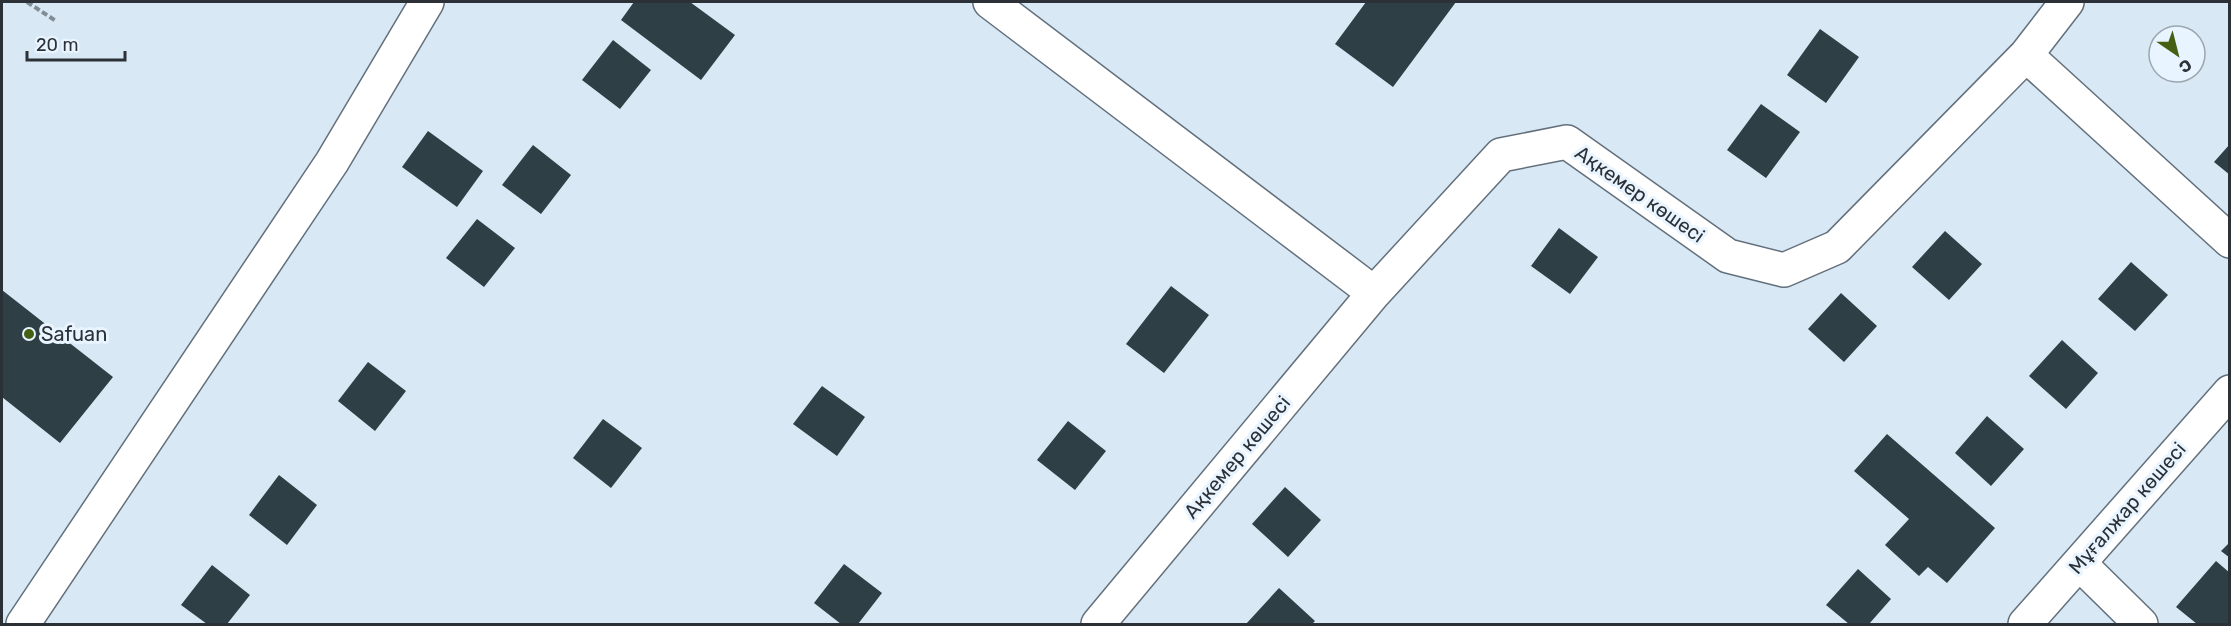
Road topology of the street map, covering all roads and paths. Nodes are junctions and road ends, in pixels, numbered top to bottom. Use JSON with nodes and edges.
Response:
{"nodes":[{"id":1,"x":27,"y":2,"type":"edge"},
{"id":2,"x":427,"y":2,"type":"edge"},
{"id":3,"x":990,"y":2,"type":"edge"},
{"id":4,"x":2067,"y":2,"type":"edge"},
{"id":5,"x":56,"y":21,"type":"dead end"},
{"id":6,"x":2026,"y":55,"type":"junction"},
{"id":7,"x":2229,"y":241,"type":"edge"},
{"id":8,"x":1374,"y":293,"type":"junction"},
{"id":9,"x":2229,"y":392,"type":"edge"},
{"id":10,"x":2079,"y":563,"type":"junction"},
{"id":11,"x":23,"y":624,"type":"edge"},
{"id":12,"x":1098,"y":624,"type":"edge"},
{"id":13,"x":2025,"y":624,"type":"edge"},
{"id":14,"x":2141,"y":624,"type":"edge"}],
"edges":[{"from":1,"to":5,"type":"path"},
{"from":2,"to":11,"type":"street"},
{"from":3,"to":8,"type":"street"},
{"from":4,"to":6,"type":"street","name":"Ақкемер көшесі"},
{"from":6,"to":7,"type":"street"},
{"from":6,"to":8,"type":"street","name":"Ақкемер көшесі"},
{"from":8,"to":12,"type":"street","name":"Ақкемер көшесі"},
{"from":9,"to":10,"type":"street","name":"Мұғалжар көшесі"},
{"from":10,"to":13,"type":"street","name":"Мұғалжар көшесі"},
{"from":10,"to":14,"type":"street"}]}
